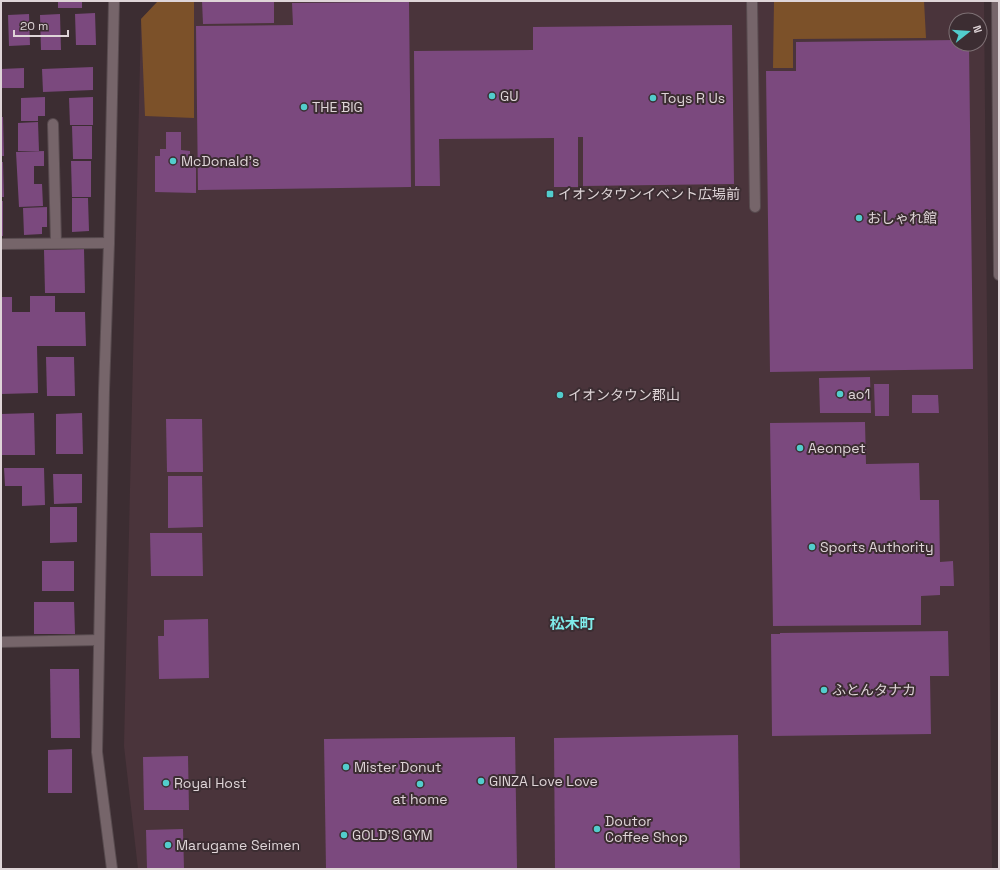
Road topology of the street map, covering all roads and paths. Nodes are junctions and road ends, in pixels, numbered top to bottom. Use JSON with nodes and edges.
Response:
{"nodes":[{"id":1,"x":114,"y":1,"type":"edge"},
{"id":2,"x":752,"y":1,"type":"edge"},
{"id":3,"x":996,"y":1,"type":"edge"},
{"id":4,"x":998,"y":45,"type":"edge"},
{"id":5,"x":53,"y":124,"type":"dead end"},
{"id":6,"x":755,"y":207,"type":"dead end"},
{"id":7,"x":56,"y":243,"type":"junction"},
{"id":8,"x":109,"y":243,"type":"junction"},
{"id":9,"x":1,"y":244,"type":"edge"},
{"id":10,"x":999,"y":275,"type":"edge"},
{"id":11,"x":99,"y":640,"type":"junction"},
{"id":12,"x":1,"y":642,"type":"edge"},
{"id":13,"x":112,"y":869,"type":"edge"}],
"edges":[{"from":1,"to":8,"type":"street"},
{"from":2,"to":6,"type":"street"},
{"from":3,"to":4,"type":"street"},
{"from":4,"to":10,"type":"street"},
{"from":5,"to":7,"type":"street"},
{"from":7,"to":8,"type":"street"},
{"from":7,"to":9,"type":"street"},
{"from":8,"to":11,"type":"street"},
{"from":11,"to":12,"type":"street"},
{"from":11,"to":13,"type":"street"}]}
